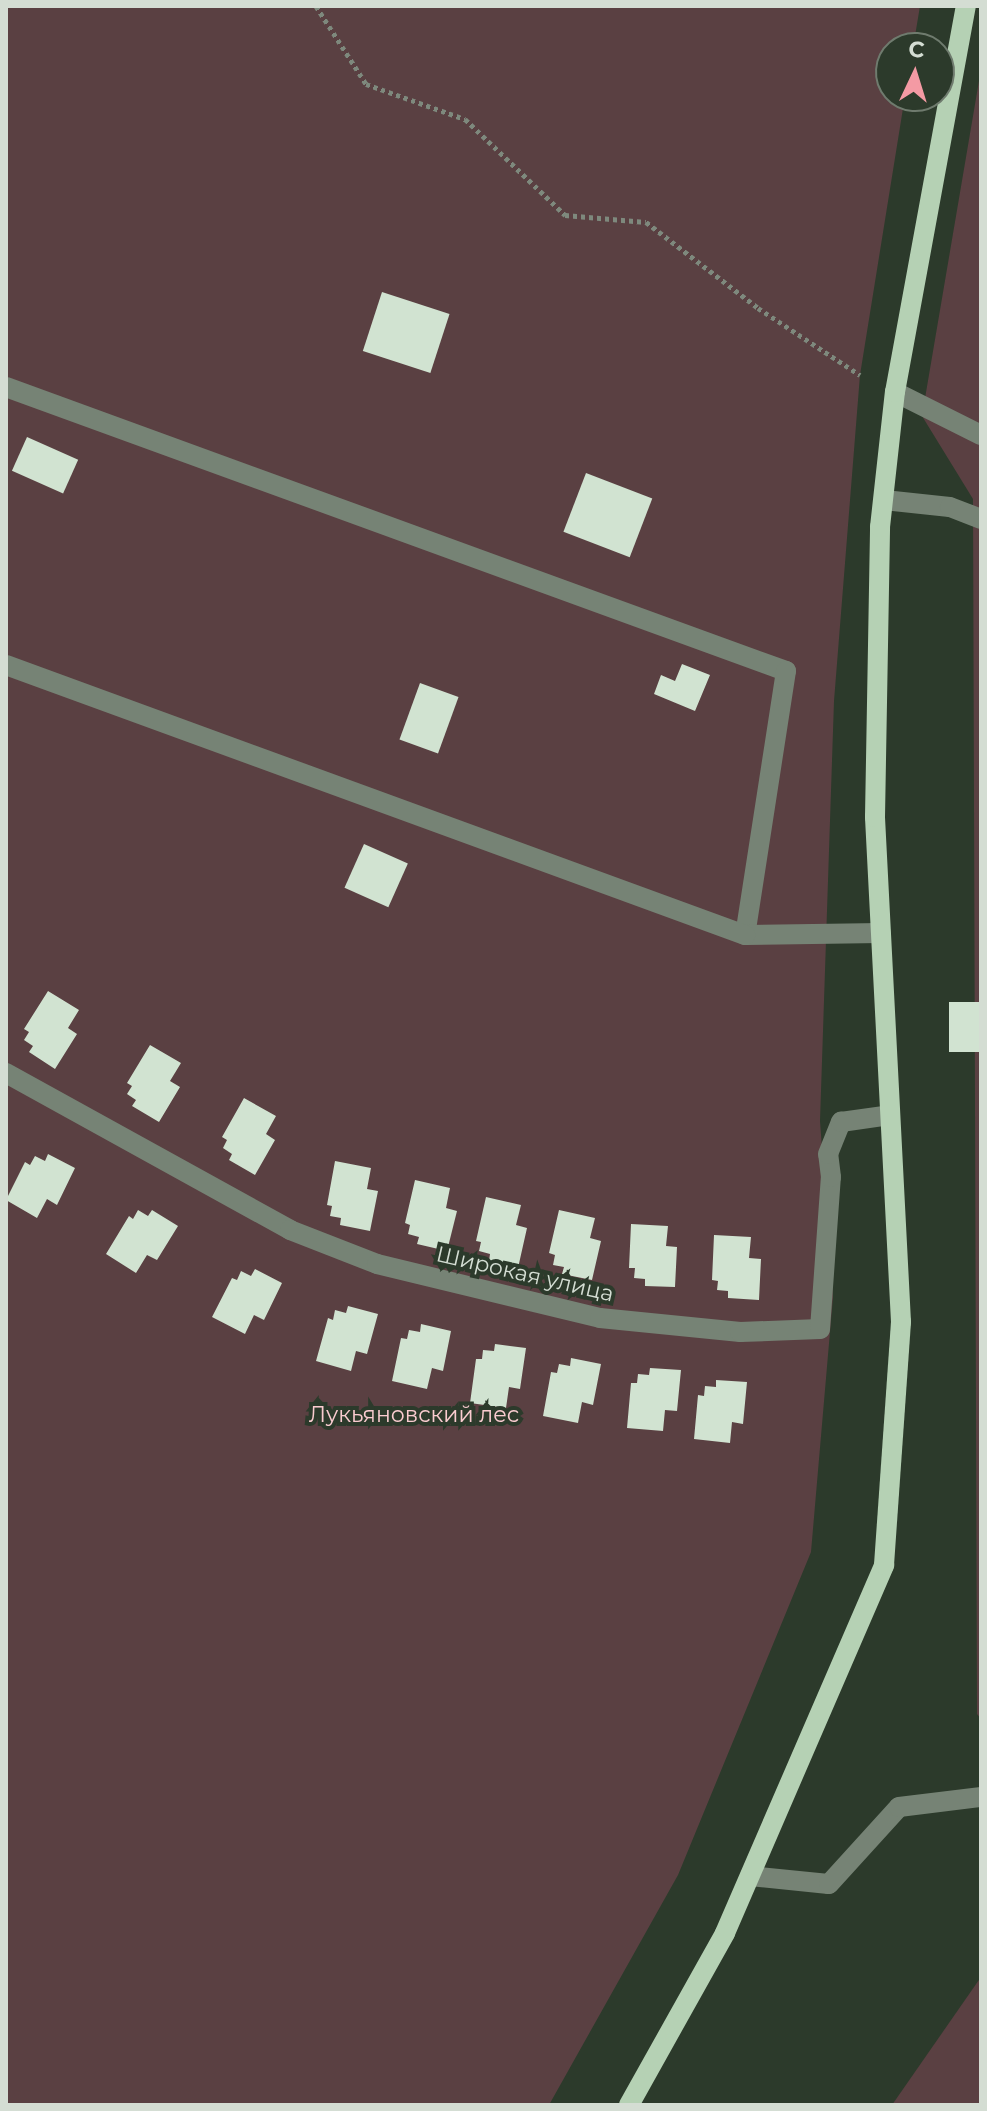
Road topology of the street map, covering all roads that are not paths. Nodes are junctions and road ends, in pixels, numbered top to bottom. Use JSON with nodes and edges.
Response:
{"nodes":[{"id":1,"x":966,"y":6,"type":"edge"},
{"id":2,"x":6,"y":387,"type":"edge"},
{"id":3,"x":895,"y":392,"type":"junction"},
{"id":4,"x":981,"y":435,"type":"edge"},
{"id":5,"x":884,"y":500,"type":"junction"},
{"id":6,"x":981,"y":519,"type":"edge"},
{"id":7,"x":6,"y":665,"type":"edge"},
{"id":8,"x":881,"y":933,"type":"junction"},
{"id":9,"x":745,"y":935,"type":"junction"},
{"id":10,"x":6,"y":1073,"type":"edge"},
{"id":11,"x":890,"y":1115,"type":"junction"},
{"id":12,"x":981,"y":1797,"type":"edge"},
{"id":13,"x":750,"y":1876,"type":"junction"},
{"id":14,"x":629,"y":2105,"type":"edge"}],
"edges":[{"from":1,"to":3,"type":"main road"},
{"from":2,"to":9,"type":"street"},
{"from":3,"to":4,"type":"street"},
{"from":3,"to":5,"type":"main road"},
{"from":5,"to":6,"type":"street"},
{"from":5,"to":8,"type":"main road"},
{"from":7,"to":9,"type":"street"},
{"from":8,"to":9,"type":"street"},
{"from":8,"to":11,"type":"main road"},
{"from":10,"to":11,"type":"street","name":"Широкая улица"},
{"from":11,"to":13,"type":"main road"},
{"from":12,"to":13,"type":"street"},
{"from":13,"to":14,"type":"main road"}]}
